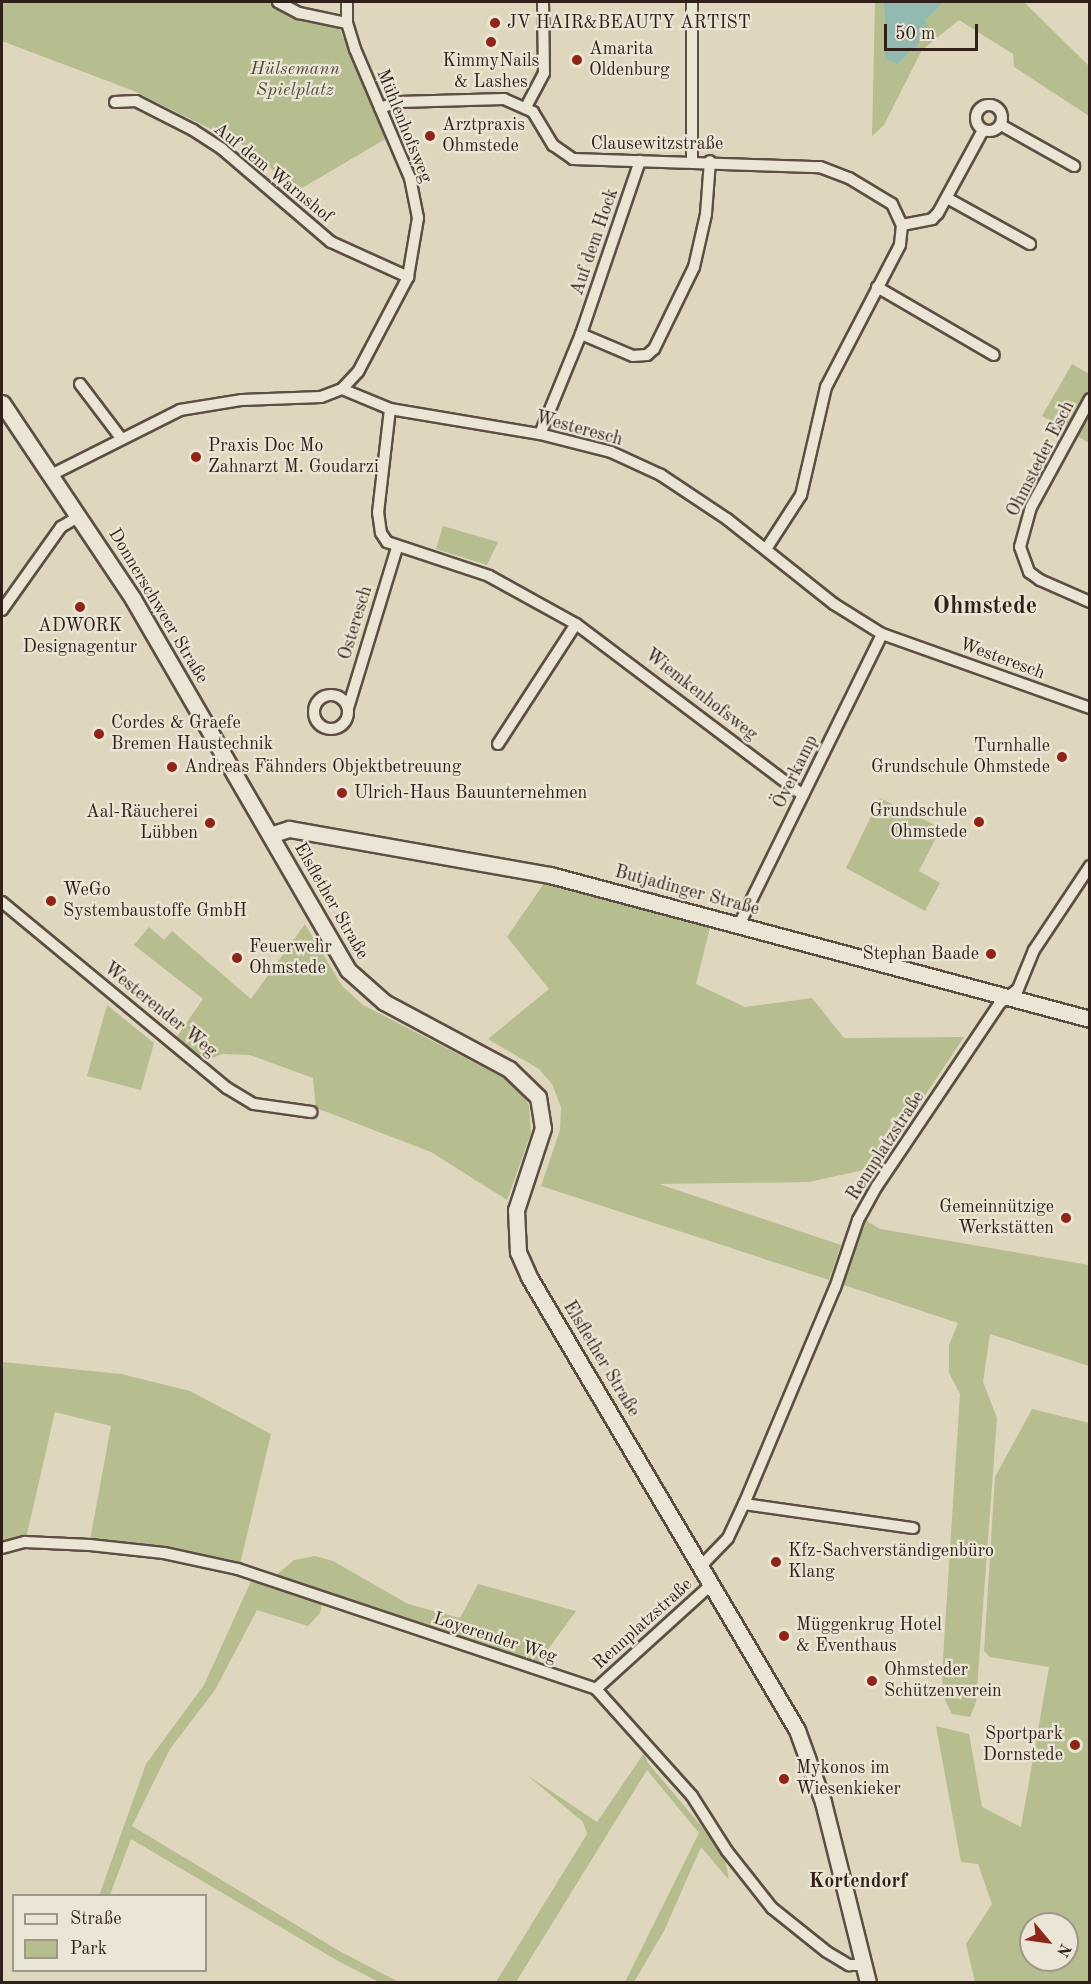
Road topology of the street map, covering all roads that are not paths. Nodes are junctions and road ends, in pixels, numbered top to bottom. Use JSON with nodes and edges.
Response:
{"nodes":[{"id":1,"x":278,"y":2,"type":"edge"},
{"id":2,"x":347,"y":2,"type":"edge"},
{"id":3,"x":543,"y":2,"type":"edge"},
{"id":4,"x":692,"y":2,"type":"edge"},
{"id":5,"x":347,"y":23,"type":"junction"},
{"id":6,"x":116,"y":102,"type":"dead end"},
{"id":7,"x":526,"y":107,"type":"junction"},
{"id":8,"x":380,"y":108,"type":"junction"},
{"id":9,"x":1001,"y":124,"type":"junction"},
{"id":10,"x":983,"y":130,"type":"junction"},
{"id":11,"x":710,"y":160,"type":"junction"},
{"id":12,"x":640,"y":161,"type":"junction"},
{"id":13,"x":692,"y":161,"type":"junction"},
{"id":14,"x":1074,"y":166,"type":"dead end"},
{"id":15,"x":947,"y":198,"type":"junction"},
{"id":16,"x":902,"y":225,"type":"junction"},
{"id":17,"x":1030,"y":244,"type":"dead end"},
{"id":18,"x":408,"y":277,"type":"junction"},
{"id":19,"x":877,"y":287,"type":"junction"},
{"id":20,"x":581,"y":334,"type":"junction"},
{"id":21,"x":994,"y":355,"type":"dead end"},
{"id":22,"x":80,"y":384,"type":"dead end"},
{"id":23,"x":342,"y":389,"type":"junction"},
{"id":24,"x":1089,"y":399,"type":"edge"},
{"id":25,"x":2,"y":403,"type":"edge"},
{"id":26,"x":390,"y":409,"type":"junction"},
{"id":27,"x":540,"y":434,"type":"junction"},
{"id":28,"x":121,"y":438,"type":"junction"},
{"id":29,"x":53,"y":474,"type":"junction"},
{"id":30,"x":79,"y":516,"type":"junction"},
{"id":31,"x":397,"y":548,"type":"junction"},
{"id":32,"x":766,"y":549,"type":"junction"},
{"id":33,"x":1089,"y":602,"type":"edge"},
{"id":34,"x":2,"y":610,"type":"edge"},
{"id":35,"x":576,"y":624,"type":"junction"},
{"id":36,"x":882,"y":634,"type":"junction"},
{"id":37,"x":348,"y":708,"type":"dead end"},
{"id":38,"x":1089,"y":708,"type":"edge"},
{"id":39,"x":498,"y":744,"type":"dead end"},
{"id":40,"x":803,"y":795,"type":"junction"},
{"id":41,"x":270,"y":835,"type":"junction"},
{"id":42,"x":1089,"y":866,"type":"edge"},
{"id":43,"x":2,"y":902,"type":"edge"},
{"id":44,"x":739,"y":925,"type":"junction"},
{"id":45,"x":1008,"y":997,"type":"junction"},
{"id":46,"x":1089,"y":1019,"type":"edge"},
{"id":47,"x":311,"y":1112,"type":"dead end"},
{"id":48,"x":744,"y":1504,"type":"junction"},
{"id":49,"x":913,"y":1528,"type":"dead end"},
{"id":50,"x":2,"y":1548,"type":"edge"},
{"id":51,"x":701,"y":1566,"type":"junction"},
{"id":52,"x":712,"y":1584,"type":"junction"},
{"id":53,"x":596,"y":1689,"type":"junction"},
{"id":54,"x":864,"y":1965,"type":"junction"},
{"id":55,"x":868,"y":1983,"type":"edge"}],
"edges":[{"from":1,"to":5,"type":"street"},
{"from":2,"to":5,"type":"street","name":"Mühlenhofsweg"},
{"from":3,"to":7,"type":"street"},
{"from":4,"to":13,"type":"street"},
{"from":5,"to":8,"type":"street","name":"Mühlenhofsweg"},
{"from":6,"to":18,"type":"street","name":"Auf dem Warnshof"},
{"from":7,"to":8,"type":"street"},
{"from":7,"to":12,"type":"street","name":"Clausewitzstraße"},
{"from":8,"to":18,"type":"street","name":"Mühlenhofsweg"},
{"from":9,"to":10,"type":"street"},
{"from":9,"to":10,"type":"street"},
{"from":9,"to":14,"type":"street"},
{"from":10,"to":15,"type":"street"},
{"from":11,"to":13,"type":"street","name":"Clausewitzstraße"},
{"from":11,"to":16,"type":"street","name":"Clausewitzstraße"},
{"from":11,"to":20,"type":"street"},
{"from":12,"to":13,"type":"street","name":"Clausewitzstraße"},
{"from":12,"to":20,"type":"street","name":"Auf dem Hock"},
{"from":15,"to":16,"type":"street"},
{"from":15,"to":17,"type":"street"},
{"from":16,"to":19,"type":"street"},
{"from":18,"to":23,"type":"street","name":"Mühlenhofsweg"},
{"from":19,"to":21,"type":"street"},
{"from":19,"to":32,"type":"street"},
{"from":20,"to":27,"type":"street","name":"Auf dem Hock"},
{"from":22,"to":28,"type":"street"},
{"from":23,"to":26,"type":"street","name":"Westeresch"},
{"from":23,"to":28,"type":"street"},
{"from":24,"to":33,"type":"street","name":"Ohmsteder Esch"},
{"from":25,"to":29,"type":"main road","name":"Donnerschweer Straße"},
{"from":26,"to":27,"type":"street","name":"Westeresch"},
{"from":26,"to":31,"type":"street"},
{"from":27,"to":32,"type":"street","name":"Westeresch"},
{"from":28,"to":29,"type":"street"},
{"from":29,"to":30,"type":"main road","name":"Donnerschweer Straße"},
{"from":30,"to":34,"type":"street"},
{"from":30,"to":41,"type":"main road","name":"Donnerschweer Straße"},
{"from":31,"to":35,"type":"street","name":"Wiemkenhofsweg"},
{"from":31,"to":37,"type":"street","name":"Osteresch"},
{"from":32,"to":36,"type":"street","name":"Westeresch"},
{"from":35,"to":39,"type":"street"},
{"from":35,"to":40,"type":"street","name":"Wiemkenhofsweg"},
{"from":36,"to":38,"type":"street","name":"Westeresch"},
{"from":36,"to":40,"type":"street","name":"Överkamp"},
{"from":40,"to":44,"type":"street","name":"Överkamp"},
{"from":41,"to":44,"type":"main road","name":"Butjadinger Straße"},
{"from":41,"to":51,"type":"main road","name":"Elsflether Straße"},
{"from":42,"to":45,"type":"street","name":"Rennplatzstraße"},
{"from":43,"to":47,"type":"street","name":"Westerender Weg"},
{"from":44,"to":45,"type":"main road","name":"Butjadinger Straße"},
{"from":45,"to":46,"type":"main road","name":"Butjadinger Straße"},
{"from":45,"to":48,"type":"street","name":"Rennplatzstraße"},
{"from":48,"to":49,"type":"street"},
{"from":48,"to":51,"type":"street","name":"Rennplatzstraße"},
{"from":50,"to":53,"type":"street","name":"Loyerender Weg"},
{"from":51,"to":52,"type":"main road","name":"Elsflether Straße"},
{"from":52,"to":53,"type":"street","name":"Rennplatzstraße"},
{"from":52,"to":54,"type":"main road","name":"Elsflether Straße"},
{"from":53,"to":54,"type":"street","name":"Loyerender Weg"},
{"from":54,"to":55,"type":"main road","name":"Elsflether Straße"}]}
